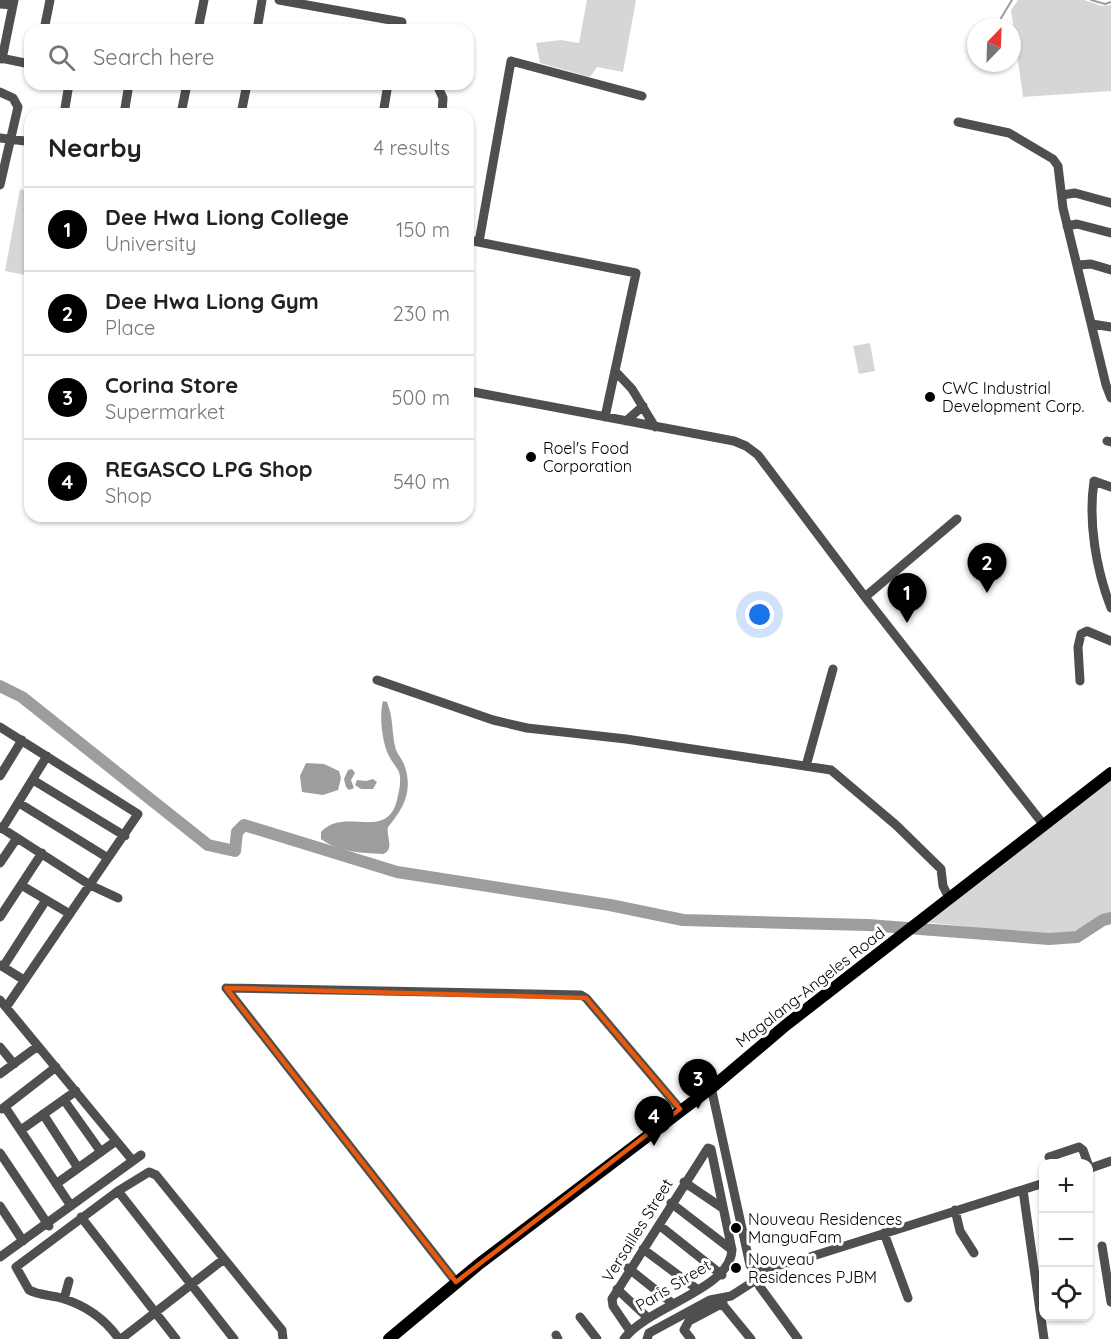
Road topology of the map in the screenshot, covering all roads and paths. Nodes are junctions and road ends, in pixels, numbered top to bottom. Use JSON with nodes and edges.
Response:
{"nodes":[{"id":1,"x":51,"y":0,"type":"edge"},
{"id":2,"x":204,"y":0,"type":"edge"},
{"id":3,"x":262,"y":0,"type":"edge"},
{"id":4,"x":279,"y":0,"type":"edge"},
{"id":5,"x":13,"y":3,"type":"edge"},
{"id":6,"x":0,"y":4,"type":"edge"},
{"id":7,"x":45,"y":24,"type":"edge"},
{"id":8,"x":199,"y":24,"type":"edge"},
{"id":9,"x":258,"y":24,"type":"edge"},
{"id":10,"x":402,"y":24,"type":"edge"},
{"id":11,"x":1,"y":59,"type":"edge"},
{"id":12,"x":24,"y":63,"type":"edge"},
{"id":13,"x":68,"y":90,"type":"edge"},
{"id":14,"x":128,"y":90,"type":"edge"},
{"id":15,"x":186,"y":90,"type":"edge"},
{"id":16,"x":246,"y":90,"type":"edge"},
{"id":17,"x":387,"y":90,"type":"edge"},
{"id":18,"x":439,"y":90,"type":"edge"},
{"id":19,"x":0,"y":92,"type":"edge"},
{"id":20,"x":642,"y":96,"type":"dead end"},
{"id":21,"x":65,"y":108,"type":"edge"},
{"id":22,"x":125,"y":108,"type":"edge"},
{"id":23,"x":182,"y":108,"type":"edge"},
{"id":24,"x":242,"y":108,"type":"edge"},
{"id":25,"x":384,"y":108,"type":"edge"},
{"id":26,"x":442,"y":108,"type":"edge"},
{"id":27,"x":958,"y":122,"type":"dead end"},
{"id":28,"x":5,"y":138,"type":"edge"},
{"id":29,"x":24,"y":141,"type":"edge"},
{"id":30,"x":1,"y":175,"type":"edge"},
{"id":31,"x":0,"y":185,"type":"edge"},
{"id":32,"x":1062,"y":195,"type":"junction"},
{"id":33,"x":1111,"y":203,"type":"edge"},
{"id":34,"x":1067,"y":226,"type":"junction"},
{"id":35,"x":1111,"y":233,"type":"edge"},
{"id":36,"x":474,"y":241,"type":"edge"},
{"id":37,"x":479,"y":242,"type":"junction"},
{"id":38,"x":1078,"y":265,"type":"junction"},
{"id":39,"x":1111,"y":270,"type":"edge"},
{"id":40,"x":1092,"y":324,"type":"junction"},
{"id":41,"x":1111,"y":327,"type":"edge"},
{"id":42,"x":1106,"y":367,"type":"edge"},
{"id":43,"x":616,"y":372,"type":"junction"},
{"id":44,"x":474,"y":392,"type":"edge"},
{"id":45,"x":1110,"y":397,"type":"edge"},
{"id":46,"x":643,"y":406,"type":"junction"},
{"id":47,"x":605,"y":417,"type":"junction"},
{"id":48,"x":627,"y":421,"type":"junction"},
{"id":49,"x":655,"y":427,"type":"junction"},
{"id":50,"x":1111,"y":487,"type":"edge"},
{"id":51,"x":957,"y":519,"type":"dead end"},
{"id":52,"x":865,"y":597,"type":"junction"},
{"id":53,"x":1111,"y":608,"type":"edge"},
{"id":54,"x":1111,"y":640,"type":"edge"},
{"id":55,"x":833,"y":669,"type":"dead end"},
{"id":56,"x":376,"y":680,"type":"dead end"},
{"id":57,"x":1080,"y":681,"type":"dead end"},
{"id":58,"x":0,"y":727,"type":"edge"},
{"id":59,"x":22,"y":740,"type":"junction"},
{"id":60,"x":47,"y":756,"type":"junction"},
{"id":61,"x":806,"y":766,"type":"junction"},
{"id":62,"x":1111,"y":773,"type":"edge"},
{"id":63,"x":0,"y":776,"type":"edge"},
{"id":64,"x":33,"y":780,"type":"junction"},
{"id":65,"x":19,"y":803,"type":"junction"},
{"id":66,"x":1044,"y":824,"type":"junction"},
{"id":67,"x":1,"y":828,"type":"edge"},
{"id":68,"x":125,"y":836,"type":"junction"},
{"id":69,"x":17,"y":838,"type":"junction"},
{"id":70,"x":42,"y":853,"type":"junction"},
{"id":71,"x":108,"y":858,"type":"junction"},
{"id":72,"x":0,"y":863,"type":"edge"},
{"id":73,"x":21,"y":885,"type":"junction"},
{"id":74,"x":90,"y":885,"type":"junction"},
{"id":75,"x":118,"y":898,"type":"dead end"},
{"id":76,"x":46,"y":900,"type":"junction"},
{"id":77,"x":944,"y":902,"type":"junction"},
{"id":78,"x":70,"y":914,"type":"junction"},
{"id":79,"x":0,"y":917,"type":"edge"},
{"id":80,"x":1,"y":966,"type":"edge"},
{"id":81,"x":24,"y":980,"type":"junction"},
{"id":82,"x":3,"y":1003,"type":"edge"},
{"id":83,"x":38,"y":1046,"type":"junction"},
{"id":84,"x":0,"y":1047,"type":"edge"},
{"id":85,"x":14,"y":1064,"type":"junction"},
{"id":86,"x":56,"y":1067,"type":"junction"},
{"id":87,"x":0,"y":1074,"type":"edge"},
{"id":88,"x":713,"y":1086,"type":"junction"},
{"id":89,"x":76,"y":1091,"type":"junction"},
{"id":90,"x":64,"y":1100,"type":"junction"},
{"id":91,"x":2,"y":1108,"type":"edge"},
{"id":92,"x":680,"y":1109,"type":"junction"},
{"id":93,"x":43,"y":1114,"type":"junction"},
{"id":94,"x":21,"y":1130,"type":"junction"},
{"id":95,"x":116,"y":1141,"type":"junction"},
{"id":96,"x":101,"y":1152,"type":"junction"},
{"id":97,"x":0,"y":1153,"type":"edge"},
{"id":98,"x":141,"y":1155,"type":"dead end"},
{"id":99,"x":1049,"y":1157,"type":"dead end"},
{"id":100,"x":1085,"y":1159,"type":"edge"},
{"id":101,"x":133,"y":1161,"type":"junction"},
{"id":102,"x":1111,"y":1161,"type":"edge"},
{"id":103,"x":1093,"y":1166,"type":"edge"},
{"id":104,"x":78,"y":1168,"type":"junction"},
{"id":105,"x":684,"y":1182,"type":"junction"},
{"id":106,"x":56,"y":1184,"type":"junction"},
{"id":107,"x":1039,"y":1185,"type":"edge"},
{"id":108,"x":1023,"y":1190,"type":"junction"},
{"id":109,"x":118,"y":1191,"type":"junction"},
{"id":110,"x":671,"y":1203,"type":"junction"},
{"id":111,"x":0,"y":1206,"type":"edge"},
{"id":112,"x":71,"y":1206,"type":"junction"},
{"id":113,"x":721,"y":1207,"type":"junction"},
{"id":114,"x":955,"y":1210,"type":"junction"},
{"id":115,"x":81,"y":1217,"type":"junction"},
{"id":116,"x":48,"y":1225,"type":"junction"},
{"id":117,"x":658,"y":1226,"type":"junction"},
{"id":118,"x":884,"y":1233,"type":"junction"},
{"id":119,"x":23,"y":1241,"type":"junction"},
{"id":120,"x":1102,"y":1246,"type":"dead end"},
{"id":121,"x":643,"y":1249,"type":"junction"},
{"id":122,"x":732,"y":1250,"type":"junction"},
{"id":123,"x":974,"y":1253,"type":"dead end"},
{"id":124,"x":0,"y":1256,"type":"edge"},
{"id":125,"x":224,"y":1258,"type":"junction"},
{"id":126,"x":758,"y":1268,"type":"junction"},
{"id":127,"x":628,"y":1269,"type":"junction"},
{"id":128,"x":722,"y":1275,"type":"junction"},
{"id":129,"x":756,"y":1280,"type":"junction"},
{"id":130,"x":69,"y":1281,"type":"dead end"},
{"id":131,"x":456,"y":1282,"type":"junction"},
{"id":132,"x":191,"y":1284,"type":"junction"},
{"id":133,"x":617,"y":1288,"type":"junction"},
{"id":134,"x":698,"y":1289,"type":"junction"},
{"id":135,"x":908,"y":1298,"type":"dead end"},
{"id":136,"x":64,"y":1299,"type":"junction"},
{"id":137,"x":721,"y":1301,"type":"junction"},
{"id":138,"x":1111,"y":1302,"type":"edge"},
{"id":139,"x":672,"y":1303,"type":"junction"},
{"id":140,"x":155,"y":1312,"type":"junction"},
{"id":141,"x":580,"y":1317,"type":"dead end"},
{"id":142,"x":647,"y":1317,"type":"junction"},
{"id":143,"x":627,"y":1335,"type":"edge"},
{"id":144,"x":1042,"y":1338,"type":"edge"},
{"id":145,"x":120,"y":1339,"type":"edge"},
{"id":146,"x":176,"y":1339,"type":"edge"},
{"id":147,"x":234,"y":1339,"type":"edge"},
{"id":148,"x":283,"y":1339,"type":"edge"},
{"id":149,"x":389,"y":1339,"type":"edge"},
{"id":150,"x":597,"y":1339,"type":"edge"},
{"id":151,"x":647,"y":1339,"type":"edge"},
{"id":152,"x":691,"y":1339,"type":"edge"},
{"id":153,"x":751,"y":1339,"type":"edge"},
{"id":154,"x":798,"y":1339,"type":"edge"}],
"edges":[{"from":1,"to":7,"type":"street"},
{"from":2,"to":8,"type":"street"},
{"from":3,"to":9,"type":"street"},
{"from":4,"to":10,"type":"street"},
{"from":5,"to":6,"type":"street"},
{"from":5,"to":11,"type":"street"},
{"from":11,"to":12,"type":"street"},
{"from":13,"to":21,"type":"street"},
{"from":14,"to":22,"type":"street"},
{"from":15,"to":23,"type":"street"},
{"from":16,"to":24,"type":"street"},
{"from":17,"to":25,"type":"street"},
{"from":18,"to":26,"type":"street"},
{"from":19,"to":28,"type":"street"},
{"from":20,"to":37,"type":"street"},
{"from":27,"to":32,"type":"street"},
{"from":28,"to":29,"type":"street"},
{"from":28,"to":30,"type":"street"},
{"from":30,"to":31,"type":"street"},
{"from":32,"to":33,"type":"street"},
{"from":32,"to":34,"type":"street"},
{"from":34,"to":35,"type":"street"},
{"from":34,"to":38,"type":"street"},
{"from":36,"to":37,"type":"street"},
{"from":37,"to":43,"type":"street"},
{"from":38,"to":39,"type":"street"},
{"from":38,"to":40,"type":"street"},
{"from":40,"to":41,"type":"street"},
{"from":40,"to":42,"type":"street"},
{"from":42,"to":45,"type":"street"},
{"from":43,"to":46,"type":"street"},
{"from":43,"to":47,"type":"street"},
{"from":44,"to":47,"type":"street"},
{"from":46,"to":48,"type":"street"},
{"from":46,"to":49,"type":"street"},
{"from":47,"to":48,"type":"street"},
{"from":48,"to":49,"type":"street"},
{"from":49,"to":52,"type":"street"},
{"from":50,"to":53,"type":"street"},
{"from":51,"to":52,"type":"street"},
{"from":52,"to":66,"type":"street"},
{"from":54,"to":57,"type":"street"},
{"from":55,"to":61,"type":"street"},
{"from":56,"to":61,"type":"street"},
{"from":58,"to":59,"type":"street"},
{"from":59,"to":60,"type":"street"},
{"from":59,"to":63,"type":"street"},
{"from":60,"to":64,"type":"street"},
{"from":60,"to":68,"type":"street"},
{"from":61,"to":77,"type":"street"},
{"from":62,"to":66,"type":"main road","name":"Magalang-Angeles Road"},
{"from":64,"to":65,"type":"street"},
{"from":64,"to":68,"type":"street"},
{"from":65,"to":67,"type":"street"},
{"from":65,"to":71,"type":"street"},
{"from":66,"to":77,"type":"main road","name":"Magalang-Angeles Road"},
{"from":67,"to":69,"type":"street"},
{"from":68,"to":71,"type":"street"},
{"from":69,"to":70,"type":"street"},
{"from":69,"to":72,"type":"street"},
{"from":70,"to":73,"type":"street"},
{"from":70,"to":74,"type":"street"},
{"from":71,"to":74,"type":"street"},
{"from":73,"to":76,"type":"street"},
{"from":73,"to":79,"type":"street"},
{"from":74,"to":75,"type":"street"},
{"from":74,"to":78,"type":"street"},
{"from":76,"to":78,"type":"street"},
{"from":76,"to":80,"type":"street"},
{"from":77,"to":88,"type":"main road","name":"Magalang-Angeles Road"},
{"from":78,"to":81,"type":"street"},
{"from":80,"to":81,"type":"street"},
{"from":81,"to":82,"type":"street"},
{"from":82,"to":83,"type":"street"},
{"from":83,"to":85,"type":"street"},
{"from":83,"to":86,"type":"street"},
{"from":84,"to":85,"type":"street"},
{"from":85,"to":87,"type":"street"},
{"from":86,"to":89,"type":"street"},
{"from":86,"to":91,"type":"street"},
{"from":88,"to":92,"type":"main road","name":"Magalang-Angeles Road"},
{"from":88,"to":126,"type":"street"},
{"from":89,"to":90,"type":"street"},
{"from":89,"to":95,"type":"street"},
{"from":90,"to":93,"type":"street"},
{"from":90,"to":96,"type":"street"},
{"from":91,"to":94,"type":"street"},
{"from":92,"to":131,"type":"main road","name":"Magalang-Angeles Road"},
{"from":92,"to":131,"type":"street"},
{"from":93,"to":94,"type":"street"},
{"from":93,"to":104,"type":"street"},
{"from":94,"to":106,"type":"street"},
{"from":95,"to":96,"type":"street"},
{"from":95,"to":101,"type":"street"},
{"from":96,"to":104,"type":"street"},
{"from":97,"to":116,"type":"street"},
{"from":98,"to":101,"type":"street"},
{"from":99,"to":100,"type":"street"},
{"from":101,"to":112,"type":"street"},
{"from":102,"to":103,"type":"street"},
{"from":104,"to":106,"type":"street"},
{"from":105,"to":110,"type":"street","name":"Versailles Street"},
{"from":105,"to":113,"type":"street"},
{"from":105,"to":113,"type":"street","name":"Versailles Street"},
{"from":106,"to":112,"type":"street"},
{"from":107,"to":108,"type":"street"},
{"from":108,"to":114,"type":"street"},
{"from":108,"to":144,"type":"street"},
{"from":109,"to":115,"type":"street"},
{"from":109,"to":125,"type":"street"},
{"from":109,"to":132,"type":"street"},
{"from":110,"to":117,"type":"street","name":"Versailles Street"},
{"from":110,"to":122,"type":"street"},
{"from":111,"to":119,"type":"street"},
{"from":112,"to":116,"type":"street"},
{"from":113,"to":122,"type":"street"},
{"from":114,"to":118,"type":"street"},
{"from":114,"to":123,"type":"street"},
{"from":115,"to":136,"type":"street"},
{"from":115,"to":140,"type":"street"},
{"from":116,"to":119,"type":"street"},
{"from":117,"to":121,"type":"street","name":"Versailles Street"},
{"from":117,"to":128,"type":"street"},
{"from":118,"to":126,"type":"street"},
{"from":118,"to":135,"type":"street"},
{"from":119,"to":124,"type":"street"},
{"from":120,"to":138,"type":"street"},
{"from":121,"to":127,"type":"street","name":"Versailles Street"},
{"from":121,"to":134,"type":"street"},
{"from":122,"to":128,"type":"street","name":"Paris Street"},
{"from":125,"to":132,"type":"street"},
{"from":125,"to":148,"type":"street"},
{"from":126,"to":129,"type":"street"},
{"from":127,"to":133,"type":"street","name":"Versailles Street"},
{"from":127,"to":139,"type":"street"},
{"from":128,"to":134,"type":"street","name":"Paris Street"},
{"from":129,"to":137,"type":"street"},
{"from":129,"to":154,"type":"street"},
{"from":130,"to":136,"type":"street"},
{"from":131,"to":149,"type":"main road","name":"Magalang-Angeles Road"},
{"from":132,"to":140,"type":"street"},
{"from":132,"to":147,"type":"street"},
{"from":133,"to":142,"type":"street"},
{"from":133,"to":143,"type":"street","name":"Versailles Street"},
{"from":134,"to":139,"type":"street","name":"Paris Street"},
{"from":136,"to":145,"type":"street"},
{"from":137,"to":151,"type":"street"},
{"from":137,"to":152,"type":"street"},
{"from":137,"to":153,"type":"street"},
{"from":139,"to":142,"type":"street","name":"Paris Street"},
{"from":140,"to":145,"type":"street"},
{"from":140,"to":146,"type":"street"},
{"from":141,"to":150,"type":"street"},
{"from":142,"to":143,"type":"street","name":"Paris Street"}]}
